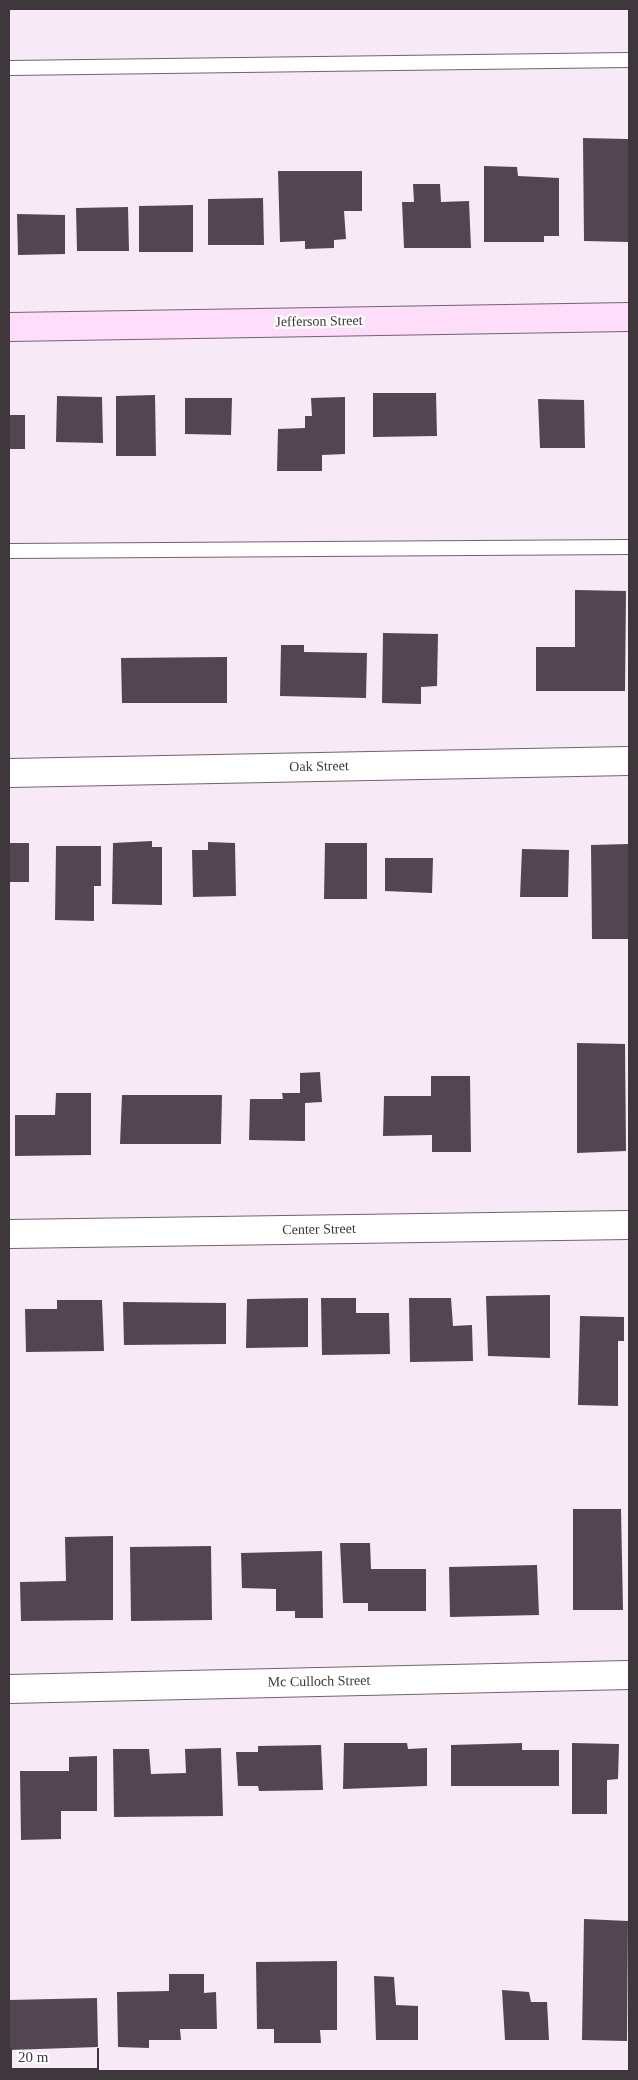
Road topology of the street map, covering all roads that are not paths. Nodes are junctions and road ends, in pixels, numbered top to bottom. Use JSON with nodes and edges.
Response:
{"nodes":[{"id":1,"x":629,"y":60,"type":"edge"},
{"id":2,"x":9,"y":68,"type":"edge"},
{"id":3,"x":629,"y":317,"type":"edge"},
{"id":4,"x":9,"y":327,"type":"edge"},
{"id":5,"x":629,"y":547,"type":"edge"},
{"id":6,"x":9,"y":551,"type":"edge"},
{"id":7,"x":629,"y":761,"type":"edge"},
{"id":8,"x":9,"y":772,"type":"edge"},
{"id":9,"x":629,"y":1226,"type":"edge"},
{"id":10,"x":9,"y":1234,"type":"edge"},
{"id":11,"x":629,"y":1675,"type":"edge"},
{"id":12,"x":9,"y":1689,"type":"edge"}],
"edges":[{"from":1,"to":2,"type":"lane"},
{"from":3,"to":4,"type":"street","name":"Jefferson Street"},
{"from":5,"to":6,"type":"lane"},
{"from":7,"to":8,"type":"street","name":"Oak Street"},
{"from":9,"to":10,"type":"street","name":"Center Street"},
{"from":11,"to":12,"type":"street","name":"Mc Culloch Street"}]}
